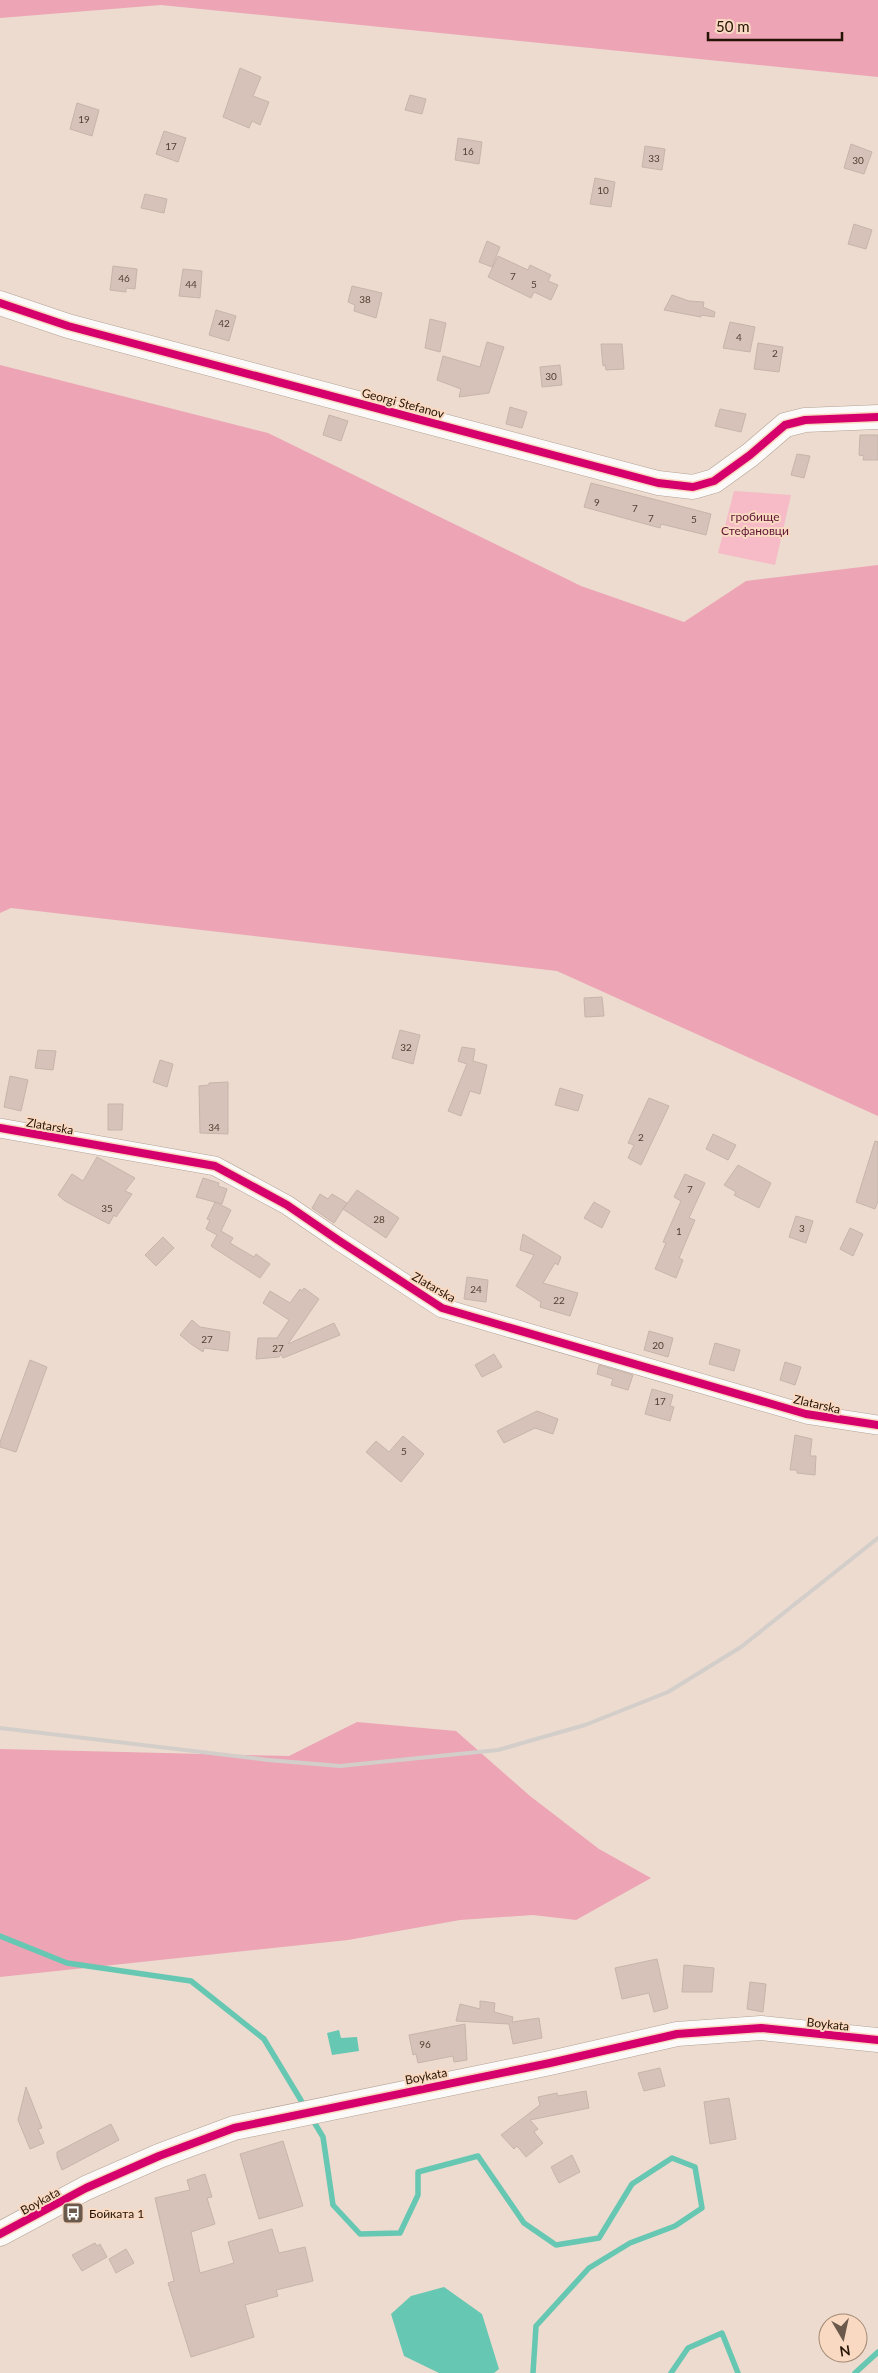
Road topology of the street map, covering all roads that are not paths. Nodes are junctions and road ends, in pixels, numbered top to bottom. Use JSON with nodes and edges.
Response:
{"nodes":[{"id":1,"x":0,"y":303,"type":"edge"},
{"id":2,"x":878,"y":417,"type":"edge"},
{"id":3,"x":0,"y":1128,"type":"edge"},
{"id":4,"x":878,"y":1425,"type":"edge"},
{"id":5,"x":878,"y":2040,"type":"edge"},
{"id":6,"x":0,"y":2234,"type":"edge"}],
"edges":[{"from":1,"to":2,"type":"street","name":"Georgi Stefanov"},
{"from":3,"to":4,"type":"street","name":"Zlatarska"},
{"from":5,"to":6,"type":"street","name":"Boykata"}]}
